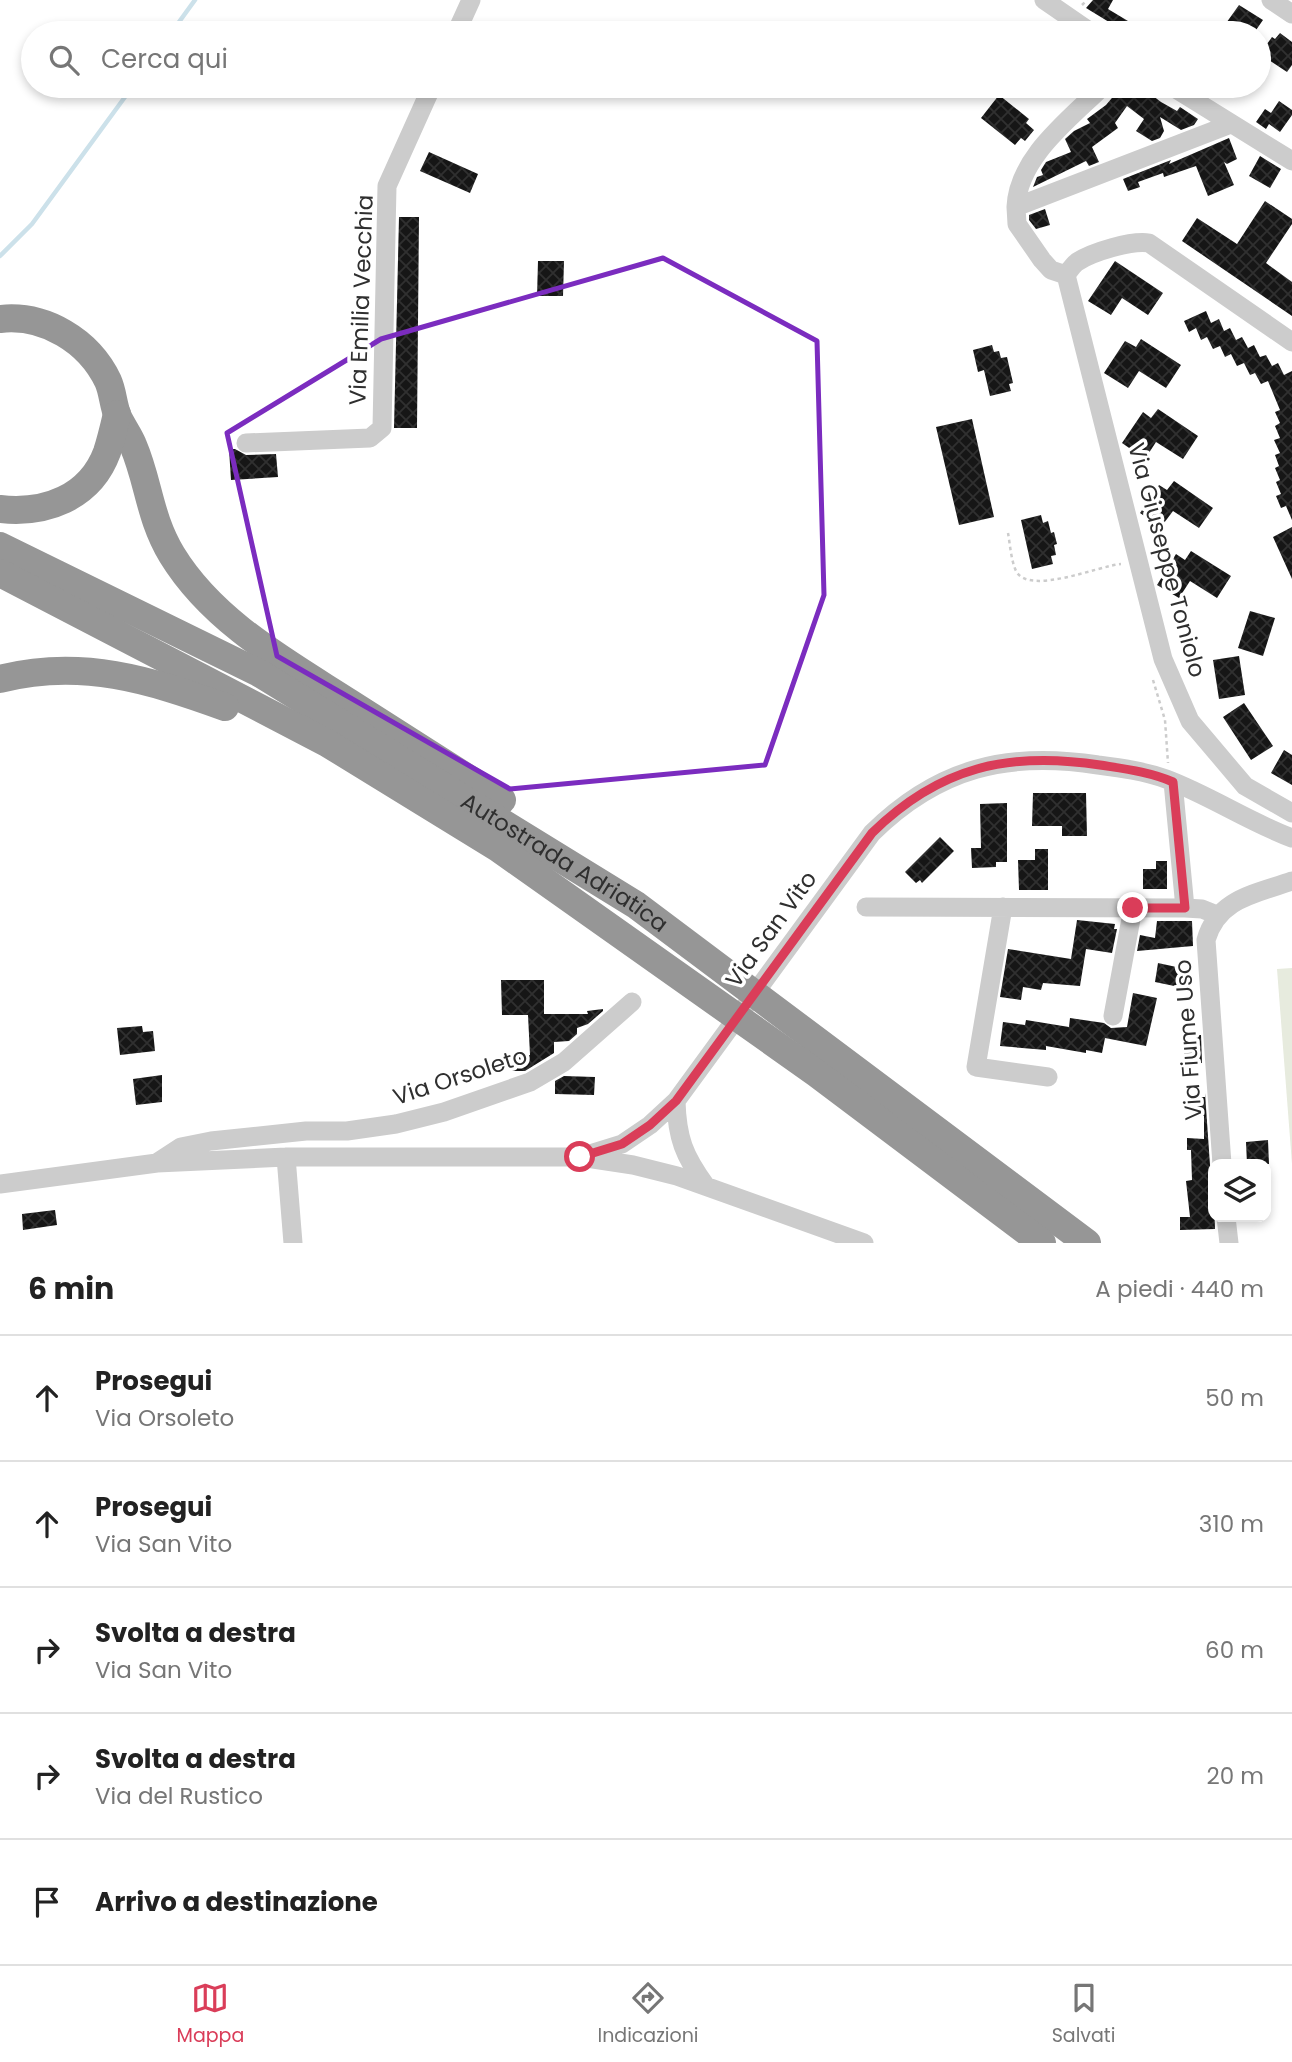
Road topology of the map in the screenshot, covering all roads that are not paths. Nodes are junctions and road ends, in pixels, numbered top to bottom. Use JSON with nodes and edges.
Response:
{"nodes":[{"id":1,"x":471,"y":0,"type":"edge"},
{"id":2,"x":1044,"y":0,"type":"edge"},
{"id":3,"x":1271,"y":0,"type":"edge"},
{"id":4,"x":1292,"y":14,"type":"edge"},
{"id":5,"x":461,"y":21,"type":"edge"},
{"id":6,"x":1075,"y":21,"type":"edge"},
{"id":7,"x":427,"y":98,"type":"edge"},
{"id":8,"x":1090,"y":98,"type":"edge"},
{"id":9,"x":1190,"y":98,"type":"edge"},
{"id":10,"x":1231,"y":124,"type":"junction"},
{"id":11,"x":1292,"y":161,"type":"edge"},
{"id":12,"x":1016,"y":207,"type":"junction"},
{"id":13,"x":1066,"y":275,"type":"junction"},
{"id":14,"x":0,"y":319,"type":"edge"},
{"id":15,"x":1292,"y":342,"type":"edge"},
{"id":16,"x":117,"y":414,"type":"junction"},
{"id":17,"x":246,"y":443,"type":"dead end"},
{"id":18,"x":0,"y":509,"type":"edge"},
{"id":19,"x":0,"y":546,"type":"edge"},
{"id":20,"x":0,"y":573,"type":"edge"},
{"id":21,"x":0,"y":678,"type":"edge"},
{"id":22,"x":327,"y":743,"type":"junction"},
{"id":23,"x":1170,"y":781,"type":"junction"},
{"id":24,"x":1292,"y":813,"type":"edge"},
{"id":25,"x":1292,"y":838,"type":"edge"},
{"id":26,"x":1292,"y":881,"type":"edge"},
{"id":27,"x":636,"y":905,"type":"junction"},
{"id":28,"x":866,"y":907,"type":"dead end"},
{"id":29,"x":1003,"y":907,"type":"junction"},
{"id":30,"x":1133,"y":908,"type":"junction"},
{"id":31,"x":1185,"y":908,"type":"junction"},
{"id":32,"x":1217,"y":915,"type":"junction"},
{"id":33,"x":632,"y":1002,"type":"dead end"},
{"id":34,"x":1113,"y":1016,"type":"dead end"},
{"id":35,"x":1048,"y":1077,"type":"dead end"},
{"id":36,"x":676,"y":1101,"type":"junction"},
{"id":37,"x":286,"y":1157,"type":"junction"},
{"id":38,"x":580,"y":1157,"type":"junction"},
{"id":39,"x":1222,"y":1159,"type":"edge"},
{"id":40,"x":157,"y":1163,"type":"junction"},
{"id":41,"x":0,"y":1184,"type":"edge"},
{"id":42,"x":706,"y":1186,"type":"junction"},
{"id":43,"x":1227,"y":1222,"type":"edge"},
{"id":44,"x":293,"y":1243,"type":"edge"},
{"id":45,"x":864,"y":1243,"type":"edge"},
{"id":46,"x":1042,"y":1243,"type":"edge"},
{"id":47,"x":1087,"y":1243,"type":"edge"},
{"id":48,"x":1229,"y":1243,"type":"edge"}],
"edges":[{"from":1,"to":5,"type":"street"},
{"from":2,"to":6,"type":"street"},
{"from":3,"to":4,"type":"street"},
{"from":7,"to":17,"type":"street","name":"Via Emilia Vecchia"},
{"from":8,"to":12,"type":"street"},
{"from":9,"to":10,"type":"street"},
{"from":10,"to":11,"type":"street"},
{"from":10,"to":12,"type":"street"},
{"from":12,"to":13,"type":"street"},
{"from":13,"to":15,"type":"street"},
{"from":13,"to":24,"type":"street","name":"Via Giuseppe Toniolo"},
{"from":14,"to":16,"type":"highway"},
{"from":16,"to":18,"type":"highway"},
{"from":16,"to":27,"type":"highway"},
{"from":19,"to":27,"type":"highway","name":"Autostrada Adriatica"},
{"from":20,"to":22,"type":"highway","name":"Autostrada Adriatica"},
{"from":21,"to":22,"type":"highway"},
{"from":22,"to":46,"type":"highway","name":"Autostrada Adriatica"},
{"from":23,"to":25,"type":"street","name":"Via San Vito"},
{"from":23,"to":31,"type":"street"},
{"from":23,"to":36,"type":"street","name":"Via San Vito"},
{"from":26,"to":32,"type":"street"},
{"from":27,"to":47,"type":"highway","name":"Autostrada Adriatica"},
{"from":28,"to":29,"type":"street"},
{"from":29,"to":30,"type":"street"},
{"from":29,"to":35,"type":"street"},
{"from":30,"to":31,"type":"street"},
{"from":30,"to":34,"type":"street"},
{"from":31,"to":32,"type":"street"},
{"from":32,"to":39,"type":"street","name":"Via Fiume Uso"},
{"from":33,"to":40,"type":"street","name":"Via Orsoleto"},
{"from":36,"to":38,"type":"street","name":"Via Orsoleto"},
{"from":36,"to":42,"type":"street"},
{"from":37,"to":38,"type":"street","name":"Via Orsoleto"},
{"from":37,"to":40,"type":"street","name":"Via Orsoleto"},
{"from":37,"to":44,"type":"street"},
{"from":38,"to":42,"type":"street","name":"Via Orsoleto"},
{"from":40,"to":41,"type":"street","name":"Via Orsoleto"},
{"from":42,"to":45,"type":"street"},
{"from":43,"to":48,"type":"street"}]}
